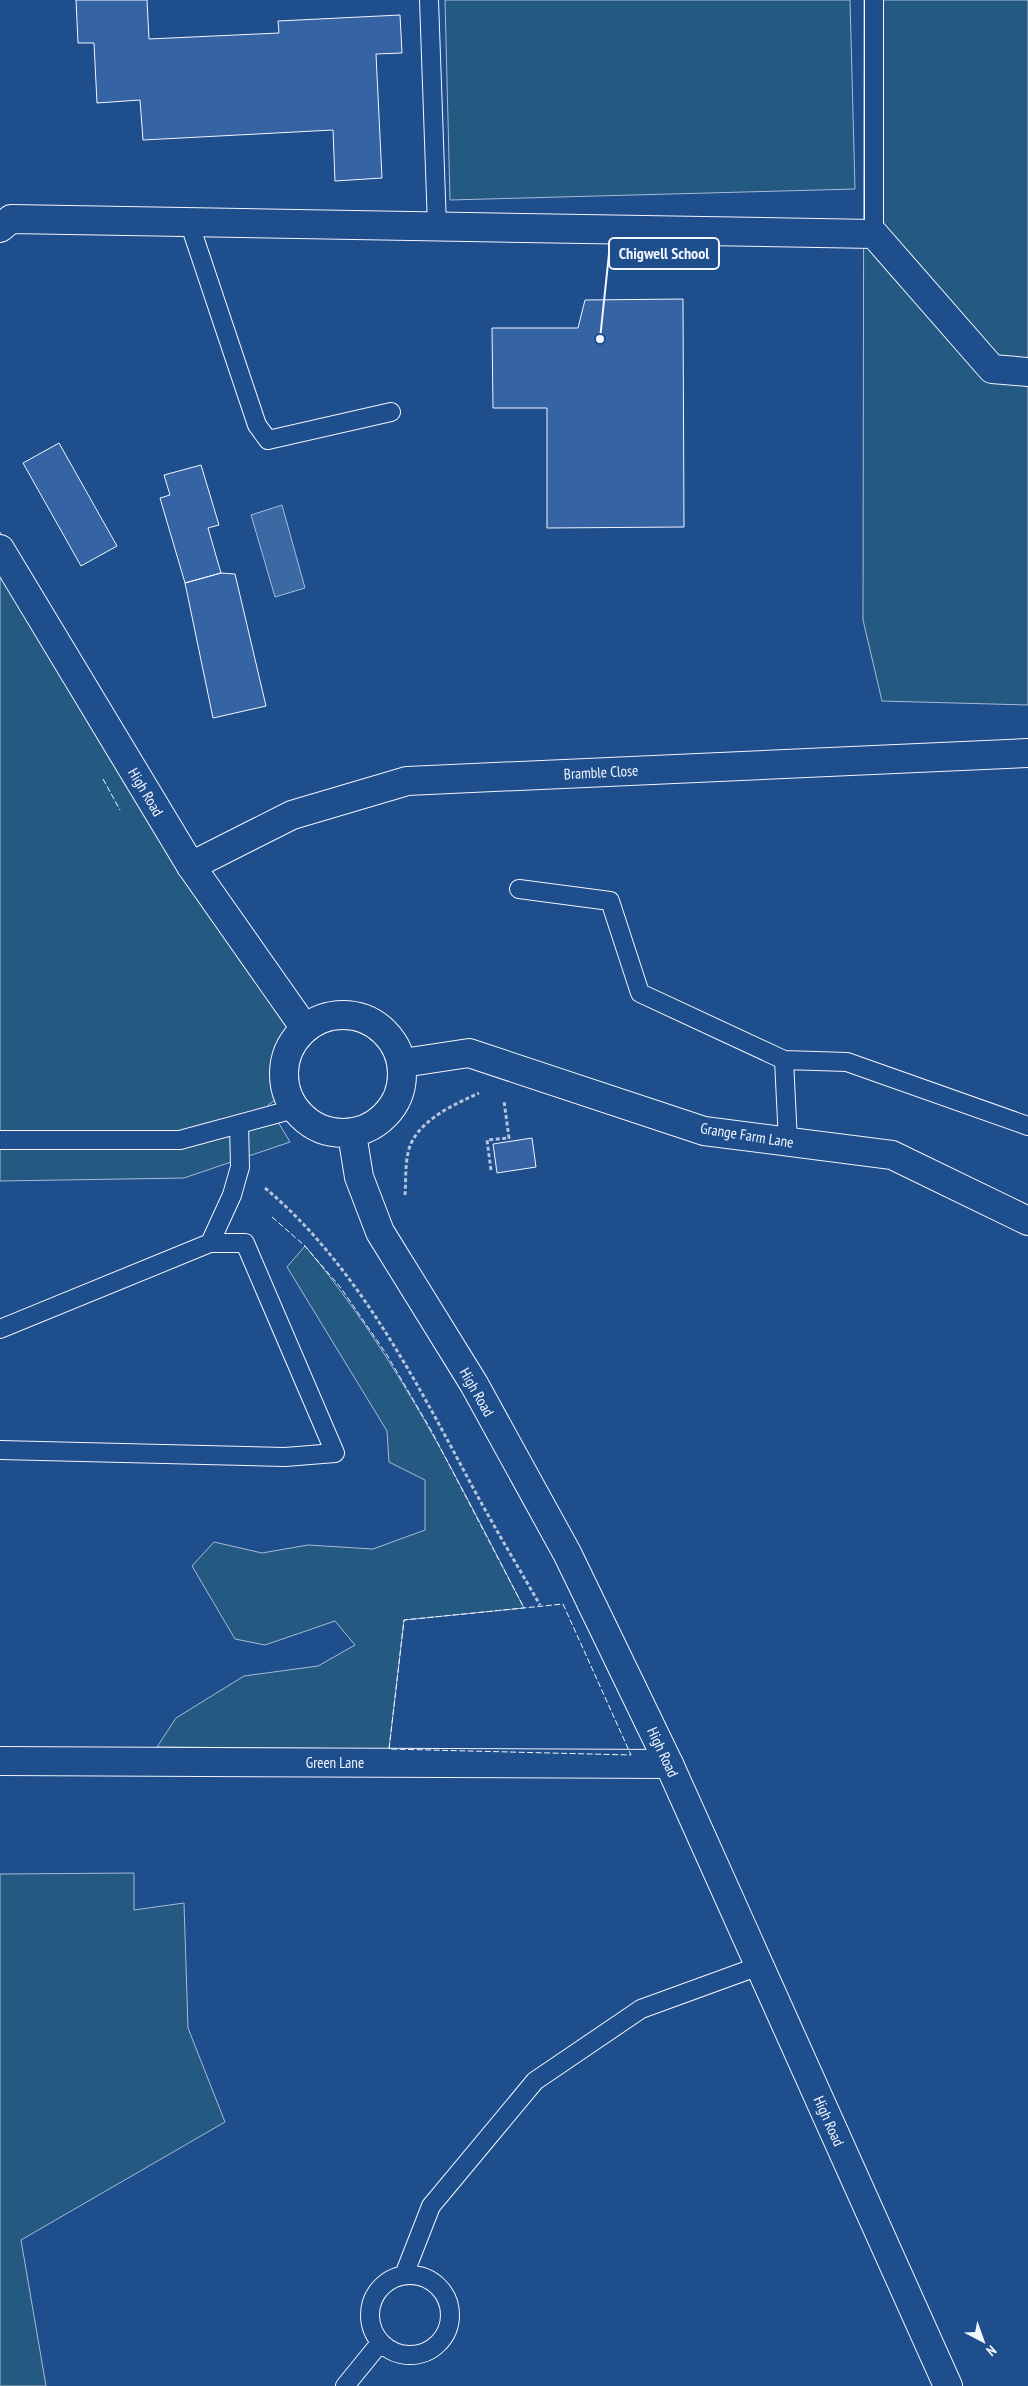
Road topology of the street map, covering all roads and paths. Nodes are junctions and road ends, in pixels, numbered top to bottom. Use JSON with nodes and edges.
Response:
{"nodes":[{"id":1,"x":429,"y":0,"type":"edge"},
{"id":2,"x":874,"y":0,"type":"edge"},
{"id":3,"x":189,"y":222,"type":"junction"},
{"id":4,"x":437,"y":226,"type":"junction"},
{"id":5,"x":0,"y":228,"type":"edge"},
{"id":6,"x":874,"y":234,"type":"junction"},
{"id":7,"x":1028,"y":372,"type":"edge"},
{"id":8,"x":392,"y":412,"type":"dead end"},
{"id":9,"x":0,"y":549,"type":"edge"},
{"id":10,"x":1028,"y":753,"type":"edge"},
{"id":11,"x":191,"y":866,"type":"junction"},
{"id":12,"x":519,"y":890,"type":"dead end"},
{"id":13,"x":304,"y":1027,"type":"junction"},
{"id":14,"x":784,"y":1060,"type":"junction"},
{"id":15,"x":403,"y":1063,"type":"junction"},
{"id":16,"x":487,"y":1093,"type":"dead end"},
{"id":17,"x":503,"y":1093,"type":"dead end"},
{"id":18,"x":294,"y":1109,"type":"junction"},
{"id":19,"x":240,"y":1124,"type":"junction"},
{"id":20,"x":1028,"y":1126,"type":"edge"},
{"id":21,"x":352,"y":1134,"type":"junction"},
{"id":22,"x":0,"y":1140,"type":"edge"},
{"id":23,"x":788,"y":1142,"type":"junction"},
{"id":24,"x":240,"y":1167,"type":"junction"},
{"id":25,"x":491,"y":1170,"type":"dead end"},
{"id":26,"x":405,"y":1197,"type":"dead end"},
{"id":27,"x":1028,"y":1221,"type":"edge"},
{"id":28,"x":210,"y":1244,"type":"junction"},
{"id":29,"x":0,"y":1329,"type":"edge"},
{"id":30,"x":0,"y":1450,"type":"edge"},
{"id":31,"x":540,"y":1605,"type":"dead end"},
{"id":32,"x":0,"y":1761,"type":"edge"},
{"id":33,"x":670,"y":1764,"type":"junction"},
{"id":34,"x":762,"y":1966,"type":"junction"},
{"id":35,"x":404,"y":2275,"type":"junction"},
{"id":36,"x":380,"y":2343,"type":"junction"},
{"id":37,"x":345,"y":2386,"type":"edge"},
{"id":38,"x":948,"y":2386,"type":"edge"}],
"edges":[{"from":1,"to":4,"type":"lane"},
{"from":2,"to":6,"type":"lane"},
{"from":3,"to":4,"type":"street"},
{"from":3,"to":5,"type":"street"},
{"from":3,"to":8,"type":"lane"},
{"from":4,"to":6,"type":"street"},
{"from":6,"to":7,"type":"street"},
{"from":9,"to":11,"type":"street","name":"High Road"},
{"from":10,"to":11,"type":"street","name":"Bramble Close"},
{"from":11,"to":13,"type":"street","name":"High Road"},
{"from":12,"to":14,"type":"lane"},
{"from":13,"to":15,"type":"street"},
{"from":13,"to":18,"type":"street"},
{"from":14,"to":20,"type":"lane"},
{"from":14,"to":23,"type":"lane"},
{"from":15,"to":21,"type":"street"},
{"from":15,"to":23,"type":"street","name":"Grange Farm Lane"},
{"from":16,"to":26,"type":"path"},
{"from":17,"to":25,"type":"path"},
{"from":18,"to":19,"type":"lane"},
{"from":18,"to":21,"type":"street"},
{"from":19,"to":22,"type":"lane"},
{"from":19,"to":24,"type":"lane"},
{"from":21,"to":33,"type":"street","name":"High Road"},
{"from":23,"to":27,"type":"street","name":"Grange Farm Lane"},
{"from":24,"to":28,"type":"lane"},
{"from":24,"to":31,"type":"path"},
{"from":28,"to":29,"type":"lane"},
{"from":28,"to":30,"type":"lane"},
{"from":32,"to":33,"type":"street","name":"Green Lane"},
{"from":33,"to":34,"type":"street","name":"High Road"},
{"from":34,"to":35,"type":"lane"},
{"from":34,"to":38,"type":"street","name":"High Road"},
{"from":35,"to":36,"type":"lane"},
{"from":35,"to":36,"type":"lane"},
{"from":36,"to":37,"type":"lane"}]}
